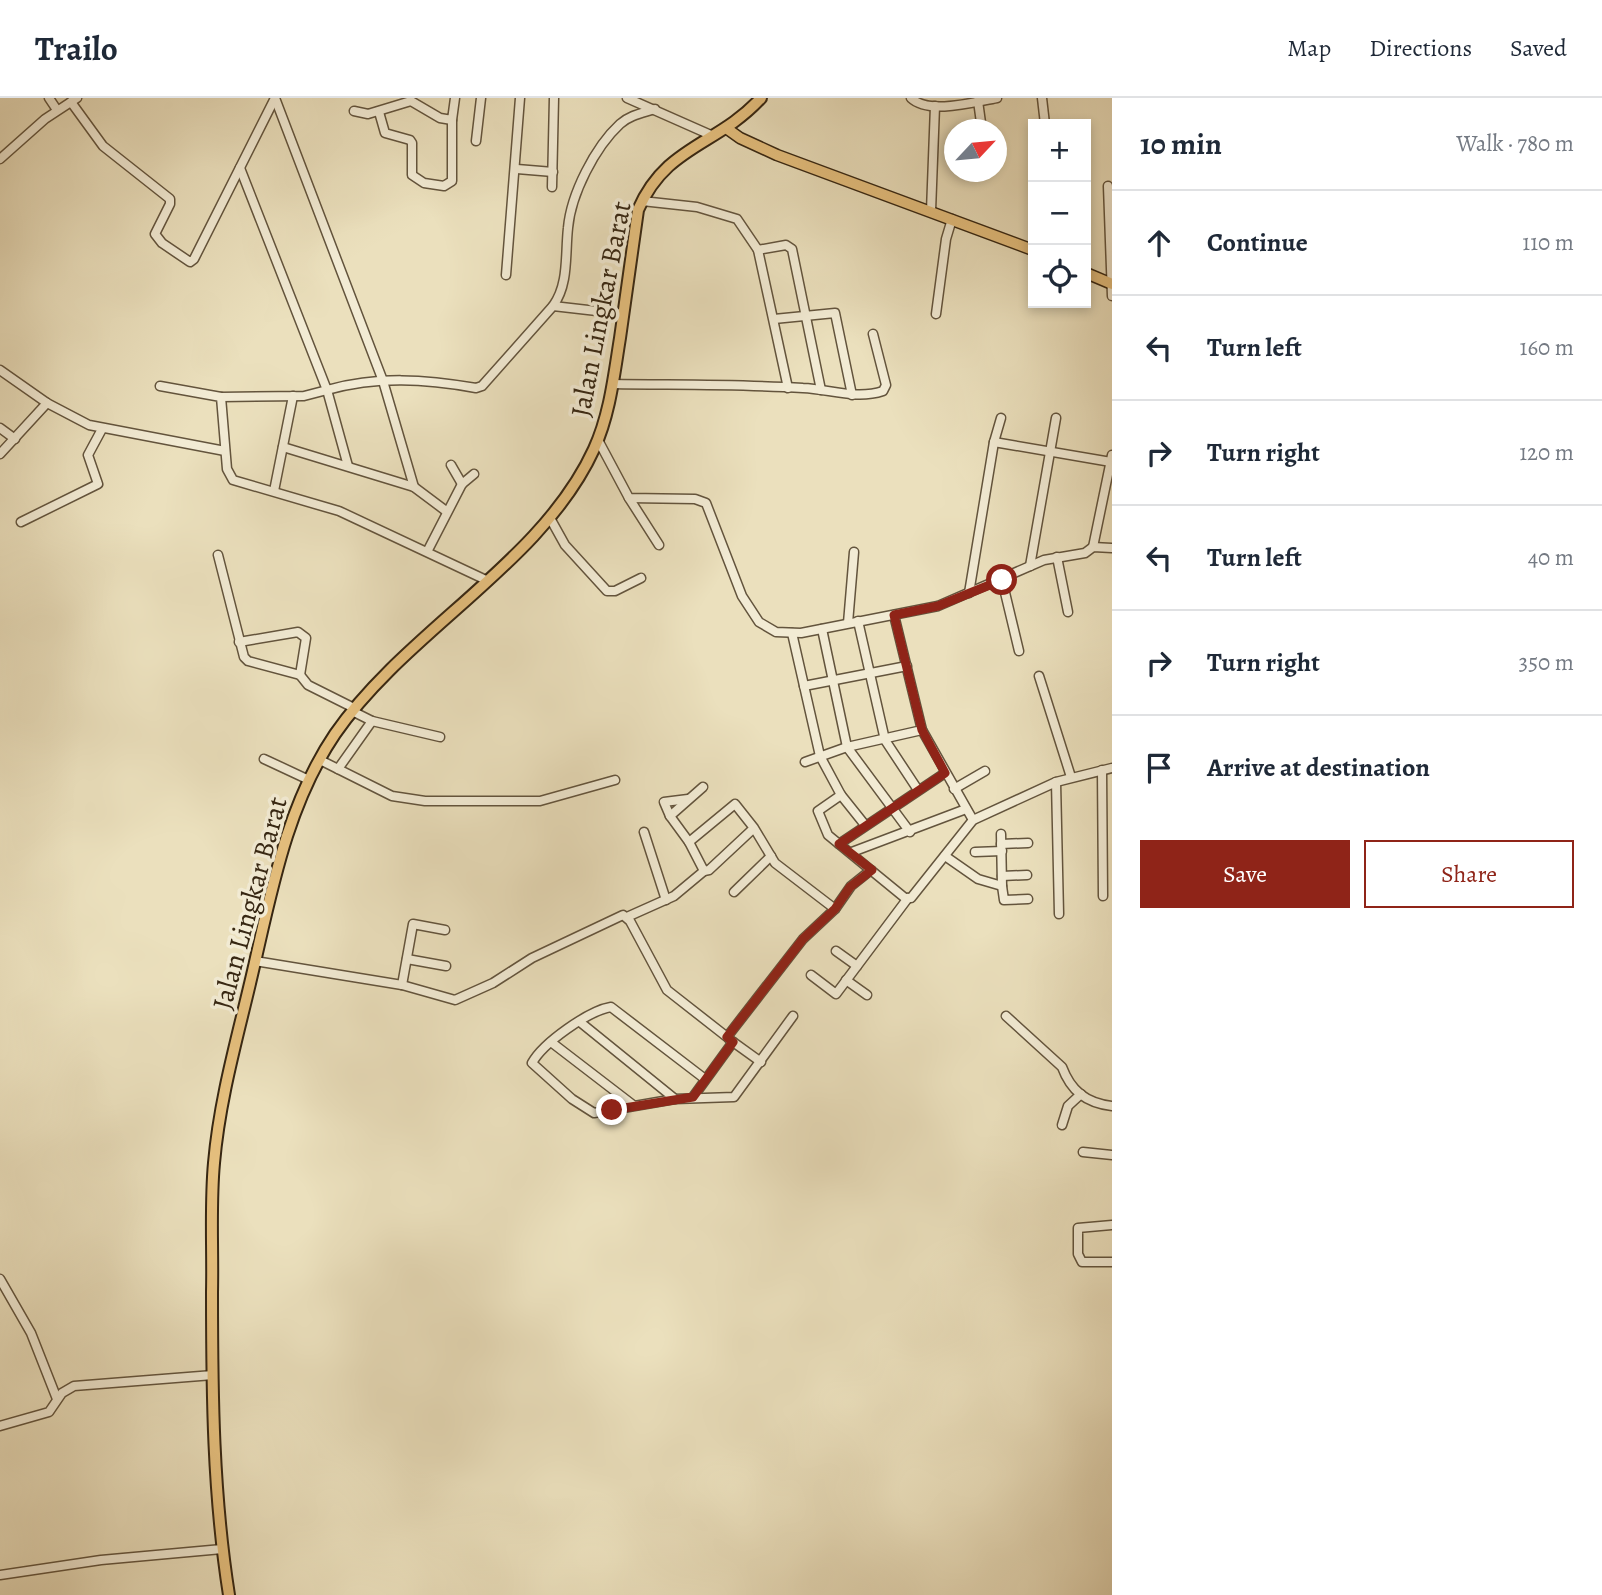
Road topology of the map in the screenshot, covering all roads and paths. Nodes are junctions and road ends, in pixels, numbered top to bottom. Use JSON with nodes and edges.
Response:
{"nodes":[{"id":1,"x":50,"y":98,"type":"edge"},
{"id":2,"x":275,"y":98,"type":"edge"},
{"id":3,"x":455,"y":98,"type":"edge"},
{"id":4,"x":481,"y":98,"type":"edge"},
{"id":5,"x":520,"y":98,"type":"edge"},
{"id":6,"x":554,"y":98,"type":"edge"},
{"id":7,"x":627,"y":98,"type":"edge"},
{"id":8,"x":761,"y":98,"type":"edge"},
{"id":9,"x":911,"y":98,"type":"edge"},
{"id":10,"x":997,"y":98,"type":"edge"},
{"id":11,"x":1042,"y":98,"type":"edge"},
{"id":12,"x":74,"y":100,"type":"edge"},
{"id":13,"x":978,"y":101,"type":"junction"},
{"id":14,"x":935,"y":106,"type":"junction"},
{"id":15,"x":655,"y":109,"type":"junction"},
{"id":16,"x":57,"y":110,"type":"junction"},
{"id":17,"x":354,"y":111,"type":"dead end"},
{"id":18,"x":379,"y":112,"type":"junction"},
{"id":19,"x":980,"y":119,"type":"edge"},
{"id":20,"x":1044,"y":119,"type":"edge"},
{"id":21,"x":452,"y":120,"type":"junction"},
{"id":22,"x":726,"y":128,"type":"junction"},
{"id":23,"x":713,"y":136,"type":"junction"},
{"id":24,"x":476,"y":141,"type":"dead end"},
{"id":25,"x":0,"y":159,"type":"edge"},
{"id":26,"x":240,"y":168,"type":"junction"},
{"id":27,"x":516,"y":169,"type":"junction"},
{"id":28,"x":553,"y":172,"type":"junction"},
{"id":29,"x":1108,"y":186,"type":"dead end"},
{"id":30,"x":552,"y":187,"type":"dead end"},
{"id":31,"x":642,"y":201,"type":"junction"},
{"id":32,"x":931,"y":211,"type":"junction"},
{"id":33,"x":953,"y":219,"type":"junction"},
{"id":34,"x":1110,"y":225,"type":"edge"},
{"id":35,"x":1028,"y":248,"type":"edge"},
{"id":36,"x":758,"y":250,"type":"junction"},
{"id":37,"x":506,"y":275,"type":"dead end"},
{"id":38,"x":1091,"y":275,"type":"edge"},
{"id":39,"x":1111,"y":284,"type":"edge"},
{"id":40,"x":1112,"y":296,"type":"edge"},
{"id":41,"x":553,"y":306,"type":"junction"},
{"id":42,"x":623,"y":314,"type":"junction"},
{"id":43,"x":803,"y":314,"type":"junction"},
{"id":44,"x":936,"y":314,"type":"dead end"},
{"id":45,"x":774,"y":320,"type":"junction"},
{"id":46,"x":873,"y":334,"type":"dead end"},
{"id":47,"x":0,"y":370,"type":"edge"},
{"id":48,"x":383,"y":381,"type":"junction"},
{"id":49,"x":613,"y":384,"type":"junction"},
{"id":50,"x":160,"y":386,"type":"dead end"},
{"id":51,"x":788,"y":388,"type":"junction"},
{"id":52,"x":327,"y":390,"type":"junction"},
{"id":53,"x":821,"y":390,"type":"junction"},
{"id":54,"x":852,"y":395,"type":"junction"},
{"id":55,"x":293,"y":396,"type":"junction"},
{"id":56,"x":221,"y":397,"type":"junction"},
{"id":57,"x":47,"y":403,"type":"junction"},
{"id":58,"x":1000,"y":418,"type":"dead end"},
{"id":59,"x":1056,"y":418,"type":"dead end"},
{"id":60,"x":0,"y":428,"type":"edge"},
{"id":61,"x":102,"y":429,"type":"junction"},
{"id":62,"x":15,"y":439,"type":"junction"},
{"id":63,"x":598,"y":440,"type":"junction"},
{"id":64,"x":994,"y":442,"type":"junction"},
{"id":65,"x":282,"y":447,"type":"junction"},
{"id":66,"x":225,"y":451,"type":"junction"},
{"id":67,"x":1051,"y":453,"type":"junction"},
{"id":68,"x":0,"y":454,"type":"edge"},
{"id":69,"x":1111,"y":459,"type":"edge"},
{"id":70,"x":348,"y":466,"type":"junction"},
{"id":71,"x":451,"y":466,"type":"dead end"},
{"id":72,"x":474,"y":474,"type":"dead end"},
{"id":73,"x":462,"y":484,"type":"junction"},
{"id":74,"x":414,"y":487,"type":"junction"},
{"id":75,"x":274,"y":491,"type":"junction"},
{"id":76,"x":629,"y":498,"type":"junction"},
{"id":77,"x":446,"y":511,"type":"junction"},
{"id":78,"x":550,"y":518,"type":"junction"},
{"id":79,"x":21,"y":522,"type":"dead end"},
{"id":80,"x":659,"y":545,"type":"dead end"},
{"id":81,"x":1093,"y":547,"type":"junction"},
{"id":82,"x":1112,"y":548,"type":"edge"},
{"id":83,"x":428,"y":550,"type":"junction"},
{"id":84,"x":854,"y":552,"type":"dead end"},
{"id":85,"x":218,"y":555,"type":"dead end"},
{"id":86,"x":1056,"y":557,"type":"junction"},
{"id":87,"x":1030,"y":566,"type":"junction"},
{"id":88,"x":641,"y":578,"type":"dead end"},
{"id":89,"x":486,"y":580,"type":"junction"},
{"id":90,"x":1002,"y":580,"type":"junction"},
{"id":91,"x":969,"y":593,"type":"junction"},
{"id":92,"x":1068,"y":611,"type":"dead end"},
{"id":93,"x":894,"y":615,"type":"junction"},
{"id":94,"x":853,"y":622,"type":"junction"},
{"id":95,"x":822,"y":629,"type":"junction"},
{"id":96,"x":792,"y":633,"type":"junction"},
{"id":97,"x":239,"y":642,"type":"junction"},
{"id":98,"x":1019,"y":651,"type":"dead end"},
{"id":99,"x":907,"y":666,"type":"junction"},
{"id":100,"x":869,"y":674,"type":"junction"},
{"id":101,"x":300,"y":675,"type":"junction"},
{"id":102,"x":1039,"y":677,"type":"dead end"},
{"id":103,"x":835,"y":681,"type":"junction"},
{"id":104,"x":804,"y":686,"type":"junction"},
{"id":105,"x":353,"y":710,"type":"junction"},
{"id":106,"x":372,"y":722,"type":"junction"},
{"id":107,"x":922,"y":730,"type":"junction"},
{"id":108,"x":440,"y":737,"type":"dead end"},
{"id":109,"x":885,"y":740,"type":"junction"},
{"id":110,"x":847,"y":747,"type":"junction"},
{"id":111,"x":820,"y":756,"type":"junction"},
{"id":112,"x":264,"y":759,"type":"dead end"},
{"id":113,"x":320,"y":760,"type":"junction"},
{"id":114,"x":805,"y":762,"type":"dead end"},
{"id":115,"x":1112,"y":768,"type":"edge"},
{"id":116,"x":338,"y":769,"type":"junction"},
{"id":117,"x":1102,"y":770,"type":"junction"},
{"id":118,"x":985,"y":771,"type":"dead end"},
{"id":119,"x":945,"y":773,"type":"junction"},
{"id":120,"x":1071,"y":777,"type":"junction"},
{"id":121,"x":309,"y":780,"type":"junction"},
{"id":122,"x":615,"y":780,"type":"dead end"},
{"id":123,"x":1056,"y":782,"type":"junction"},
{"id":124,"x":703,"y":787,"type":"dead end"},
{"id":125,"x":954,"y":789,"type":"junction"},
{"id":126,"x":918,"y":790,"type":"junction"},
{"id":127,"x":841,"y":795,"type":"junction"},
{"id":128,"x":689,"y":799,"type":"junction"},
{"id":129,"x":892,"y":806,"type":"junction"},
{"id":130,"x":966,"y":809,"type":"junction"},
{"id":131,"x":670,"y":816,"type":"junction"},
{"id":132,"x":974,"y":820,"type":"junction"},
{"id":133,"x":865,"y":825,"type":"junction"},
{"id":134,"x":754,"y":828,"type":"junction"},
{"id":135,"x":644,"y":832,"type":"dead end"},
{"id":136,"x":910,"y":832,"type":"junction"},
{"id":137,"x":689,"y":842,"type":"junction"},
{"id":138,"x":1001,"y":843,"type":"junction"},
{"id":139,"x":1028,"y":843,"type":"dead end"},
{"id":140,"x":839,"y":844,"type":"junction"},
{"id":141,"x":852,"y":852,"type":"junction"},
{"id":142,"x":975,"y":852,"type":"dead end"},
{"id":143,"x":771,"y":856,"type":"junction"},
{"id":144,"x":944,"y":856,"type":"junction"},
{"id":145,"x":872,"y":870,"type":"junction"},
{"id":146,"x":704,"y":871,"type":"junction"},
{"id":147,"x":1027,"y":875,"type":"dead end"},
{"id":148,"x":1002,"y":876,"type":"junction"},
{"id":149,"x":1002,"y":886,"type":"junction"},
{"id":150,"x":734,"y":892,"type":"dead end"},
{"id":151,"x":1103,"y":896,"type":"dead end"},
{"id":152,"x":908,"y":898,"type":"junction"},
{"id":153,"x":1028,"y":899,"type":"dead end"},
{"id":154,"x":666,"y":900,"type":"junction"},
{"id":155,"x":835,"y":909,"type":"junction"},
{"id":156,"x":1059,"y":914,"type":"dead end"},
{"id":157,"x":627,"y":917,"type":"junction"},
{"id":158,"x":445,"y":930,"type":"dead end"},
{"id":159,"x":836,"y":951,"type":"dead end"},
{"id":160,"x":407,"y":958,"type":"junction"},
{"id":161,"x":255,"y":961,"type":"junction"},
{"id":162,"x":446,"y":966,"type":"dead end"},
{"id":163,"x":857,"y":966,"type":"junction"},
{"id":164,"x":811,"y":975,"type":"dead end"},
{"id":165,"x":846,"y":980,"type":"junction"},
{"id":166,"x":402,"y":985,"type":"junction"},
{"id":167,"x":836,"y":994,"type":"junction"},
{"id":168,"x":867,"y":995,"type":"dead end"},
{"id":169,"x":830,"y":1003,"type":"dead end"},
{"id":170,"x":793,"y":1016,"type":"dead end"},
{"id":171,"x":1006,"y":1016,"type":"dead end"},
{"id":172,"x":580,"y":1022,"type":"junction"},
{"id":173,"x":730,"y":1039,"type":"junction"},
{"id":174,"x":551,"y":1042,"type":"junction"},
{"id":175,"x":761,"y":1062,"type":"junction"},
{"id":176,"x":705,"y":1079,"type":"junction"},
{"id":177,"x":1074,"y":1088,"type":"junction"},
{"id":178,"x":693,"y":1097,"type":"junction"},
{"id":179,"x":675,"y":1099,"type":"junction"},
{"id":180,"x":633,"y":1105,"type":"junction"},
{"id":181,"x":1112,"y":1106,"type":"edge"},
{"id":182,"x":1062,"y":1125,"type":"dead end"},
{"id":183,"x":1083,"y":1152,"type":"dead end"},
{"id":184,"x":1112,"y":1155,"type":"edge"},
{"id":185,"x":1112,"y":1225,"type":"edge"},
{"id":186,"x":1112,"y":1262,"type":"edge"},
{"id":187,"x":0,"y":1279,"type":"edge"},
{"id":188,"x":213,"y":1375,"type":"junction"},
{"id":189,"x":57,"y":1399,"type":"junction"},
{"id":190,"x":0,"y":1426,"type":"edge"},
{"id":191,"x":222,"y":1549,"type":"junction"},
{"id":192,"x":0,"y":1575,"type":"edge"},
{"id":193,"x":229,"y":1595,"type":"edge"}],
"edges":[{"from":1,"to":16,"type":"street"},
{"from":2,"to":26,"type":"street"},
{"from":2,"to":48,"type":"street"},
{"from":3,"to":21,"type":"street"},
{"from":4,"to":24,"type":"street"},
{"from":5,"to":27,"type":"street"},
{"from":6,"to":28,"type":"street"},
{"from":7,"to":15,"type":"street"},
{"from":8,"to":22,"type":"highway","name":"Jalan Lingkar Barat"},
{"from":9,"to":14,"type":"street"},
{"from":10,"to":13,"type":"street"},
{"from":11,"to":20,"type":"street"},
{"from":12,"to":16,"type":"street"},
{"from":12,"to":26,"type":"street"},
{"from":13,"to":14,"type":"street"},
{"from":13,"to":19,"type":"street"},
{"from":14,"to":32,"type":"street"},
{"from":15,"to":23,"type":"street"},
{"from":15,"to":41,"type":"street"},
{"from":16,"to":25,"type":"street"},
{"from":17,"to":18,"type":"street"},
{"from":18,"to":21,"type":"street"},
{"from":18,"to":21,"type":"street"},
{"from":22,"to":23,"type":"highway","name":"Jalan Lingkar Barat"},
{"from":22,"to":32,"type":"main road"},
{"from":23,"to":31,"type":"highway","name":"Jalan Lingkar Barat"},
{"from":26,"to":52,"type":"street"},
{"from":27,"to":28,"type":"street"},
{"from":27,"to":37,"type":"street"},
{"from":28,"to":30,"type":"street"},
{"from":29,"to":34,"type":"street"},
{"from":31,"to":36,"type":"street"},
{"from":31,"to":42,"type":"highway","name":"Jalan Lingkar Barat"},
{"from":32,"to":33,"type":"main road"},
{"from":33,"to":35,"type":"main road"},
{"from":33,"to":44,"type":"street"},
{"from":34,"to":39,"type":"street"},
{"from":36,"to":43,"type":"street"},
{"from":36,"to":45,"type":"street"},
{"from":38,"to":39,"type":"main road"},
{"from":39,"to":40,"type":"street"},
{"from":41,"to":42,"type":"street"},
{"from":41,"to":48,"type":"street"},
{"from":42,"to":49,"type":"highway","name":"Jalan Lingkar Barat"},
{"from":43,"to":45,"type":"street"},
{"from":43,"to":53,"type":"street"},
{"from":43,"to":54,"type":"street"},
{"from":45,"to":51,"type":"street"},
{"from":46,"to":54,"type":"street"},
{"from":47,"to":57,"type":"street"},
{"from":48,"to":52,"type":"street"},
{"from":48,"to":74,"type":"street"},
{"from":49,"to":51,"type":"street"},
{"from":49,"to":63,"type":"highway","name":"Jalan Lingkar Barat"},
{"from":50,"to":56,"type":"street"},
{"from":51,"to":53,"type":"street"},
{"from":52,"to":55,"type":"street"},
{"from":52,"to":70,"type":"street"},
{"from":53,"to":54,"type":"street"},
{"from":55,"to":56,"type":"street"},
{"from":55,"to":65,"type":"street"},
{"from":56,"to":66,"type":"street"},
{"from":57,"to":61,"type":"street"},
{"from":57,"to":62,"type":"street"},
{"from":58,"to":64,"type":"street"},
{"from":59,"to":67,"type":"street"},
{"from":60,"to":62,"type":"street"},
{"from":61,"to":66,"type":"street"},
{"from":61,"to":79,"type":"street"},
{"from":62,"to":68,"type":"street"},
{"from":63,"to":76,"type":"street"},
{"from":63,"to":78,"type":"highway","name":"Jalan Lingkar Barat"},
{"from":64,"to":67,"type":"street"},
{"from":64,"to":91,"type":"street"},
{"from":65,"to":70,"type":"street"},
{"from":65,"to":75,"type":"street"},
{"from":66,"to":75,"type":"street"},
{"from":67,"to":69,"type":"street"},
{"from":67,"to":87,"type":"street"},
{"from":69,"to":81,"type":"street"},
{"from":70,"to":74,"type":"street"},
{"from":71,"to":73,"type":"street"},
{"from":72,"to":73,"type":"street"},
{"from":73,"to":77,"type":"street"},
{"from":74,"to":77,"type":"street"},
{"from":75,"to":83,"type":"street"},
{"from":76,"to":80,"type":"street"},
{"from":76,"to":96,"type":"street"},
{"from":77,"to":83,"type":"street"},
{"from":78,"to":88,"type":"street"},
{"from":78,"to":89,"type":"highway","name":"Jalan Lingkar Barat"},
{"from":81,"to":82,"type":"street"},
{"from":81,"to":86,"type":"street"},
{"from":83,"to":89,"type":"street"},
{"from":84,"to":94,"type":"street"},
{"from":85,"to":97,"type":"street"},
{"from":86,"to":87,"type":"street"},
{"from":86,"to":92,"type":"street"},
{"from":87,"to":90,"type":"street"},
{"from":89,"to":105,"type":"highway","name":"Jalan Lingkar Barat"},
{"from":90,"to":91,"type":"street"},
{"from":90,"to":98,"type":"street"},
{"from":91,"to":93,"type":"street"},
{"from":93,"to":94,"type":"street"},
{"from":93,"to":99,"type":"street"},
{"from":94,"to":95,"type":"street"},
{"from":94,"to":100,"type":"street"},
{"from":95,"to":96,"type":"street"},
{"from":95,"to":103,"type":"street"},
{"from":96,"to":104,"type":"street"},
{"from":97,"to":101,"type":"street"},
{"from":97,"to":101,"type":"street"},
{"from":99,"to":100,"type":"street"},
{"from":99,"to":107,"type":"street"},
{"from":100,"to":103,"type":"street"},
{"from":100,"to":109,"type":"street"},
{"from":101,"to":105,"type":"street"},
{"from":102,"to":120,"type":"street"},
{"from":103,"to":104,"type":"street"},
{"from":103,"to":110,"type":"street"},
{"from":104,"to":111,"type":"street"},
{"from":105,"to":106,"type":"street"},
{"from":105,"to":113,"type":"highway","name":"Jalan Lingkar Barat"},
{"from":106,"to":108,"type":"street"},
{"from":106,"to":116,"type":"street"},
{"from":107,"to":109,"type":"street"},
{"from":107,"to":119,"type":"street"},
{"from":109,"to":110,"type":"street"},
{"from":109,"to":126,"type":"street"},
{"from":110,"to":111,"type":"street"},
{"from":110,"to":129,"type":"street"},
{"from":111,"to":114,"type":"street"},
{"from":111,"to":127,"type":"street"},
{"from":112,"to":121,"type":"street"},
{"from":113,"to":116,"type":"street"},
{"from":113,"to":121,"type":"highway","name":"Jalan Lingkar Barat"},
{"from":115,"to":117,"type":"street"},
{"from":116,"to":122,"type":"street"},
{"from":117,"to":120,"type":"street"},
{"from":117,"to":151,"type":"street"},
{"from":118,"to":125,"type":"street"},
{"from":119,"to":125,"type":"street"},
{"from":119,"to":126,"type":"street"},
{"from":120,"to":123,"type":"street"},
{"from":121,"to":161,"type":"highway","name":"Jalan Lingkar Barat"},
{"from":123,"to":132,"type":"street"},
{"from":123,"to":156,"type":"street"},
{"from":124,"to":128,"type":"street"},
{"from":125,"to":130,"type":"street"},
{"from":126,"to":129,"type":"street"},
{"from":127,"to":133,"type":"street"},
{"from":127,"to":140,"type":"street"},
{"from":128,"to":131,"type":"street"},
{"from":128,"to":131,"type":"street"},
{"from":129,"to":133,"type":"street"},
{"from":129,"to":136,"type":"street"},
{"from":130,"to":132,"type":"street"},
{"from":130,"to":136,"type":"street"},
{"from":131,"to":137,"type":"street"},
{"from":132,"to":144,"type":"street"},
{"from":133,"to":140,"type":"street"},
{"from":134,"to":137,"type":"street"},
{"from":134,"to":143,"type":"street"},
{"from":134,"to":146,"type":"street"},
{"from":135,"to":154,"type":"street"},
{"from":136,"to":141,"type":"street"},
{"from":137,"to":146,"type":"street"},
{"from":138,"to":139,"type":"street"},
{"from":138,"to":142,"type":"street"},
{"from":138,"to":148,"type":"street"},
{"from":140,"to":141,"type":"street"},
{"from":141,"to":145,"type":"street"},
{"from":143,"to":150,"type":"street"},
{"from":143,"to":155,"type":"street"},
{"from":144,"to":149,"type":"street"},
{"from":144,"to":152,"type":"street"},
{"from":145,"to":152,"type":"street"},
{"from":145,"to":155,"type":"street"},
{"from":146,"to":154,"type":"street"},
{"from":147,"to":148,"type":"street"},
{"from":148,"to":149,"type":"street"},
{"from":149,"to":153,"type":"street"},
{"from":152,"to":163,"type":"street"},
{"from":154,"to":157,"type":"street"},
{"from":155,"to":173,"type":"street"},
{"from":157,"to":166,"type":"street"},
{"from":157,"to":173,"type":"street"},
{"from":158,"to":160,"type":"street"},
{"from":159,"to":163,"type":"street"},
{"from":160,"to":162,"type":"street"},
{"from":160,"to":166,"type":"street"},
{"from":161,"to":166,"type":"street"},
{"from":161,"to":188,"type":"highway","name":"Jalan Lingkar Barat"},
{"from":163,"to":165,"type":"street"},
{"from":164,"to":167,"type":"street"},
{"from":165,"to":167,"type":"street"},
{"from":165,"to":168,"type":"street"},
{"from":167,"to":169,"type":"street"},
{"from":170,"to":175,"type":"street"},
{"from":171,"to":177,"type":"street"},
{"from":172,"to":174,"type":"street"},
{"from":172,"to":176,"type":"street"},
{"from":172,"to":179,"type":"street"},
{"from":173,"to":175,"type":"street"},
{"from":173,"to":176,"type":"street"},
{"from":174,"to":180,"type":"street"},
{"from":174,"to":180,"type":"street"},
{"from":175,"to":178,"type":"street"},
{"from":176,"to":178,"type":"street"},
{"from":177,"to":181,"type":"street"},
{"from":177,"to":182,"type":"street"},
{"from":178,"to":179,"type":"street"},
{"from":179,"to":180,"type":"street"},
{"from":183,"to":184,"type":"street"},
{"from":185,"to":186,"type":"street"},
{"from":187,"to":189,"type":"street"},
{"from":188,"to":189,"type":"street"},
{"from":188,"to":191,"type":"highway","name":"Jalan Lingkar Barat"},
{"from":189,"to":190,"type":"street"},
{"from":191,"to":192,"type":"street"},
{"from":191,"to":193,"type":"highway","name":"Jalan Lingkar Barat"}]}
